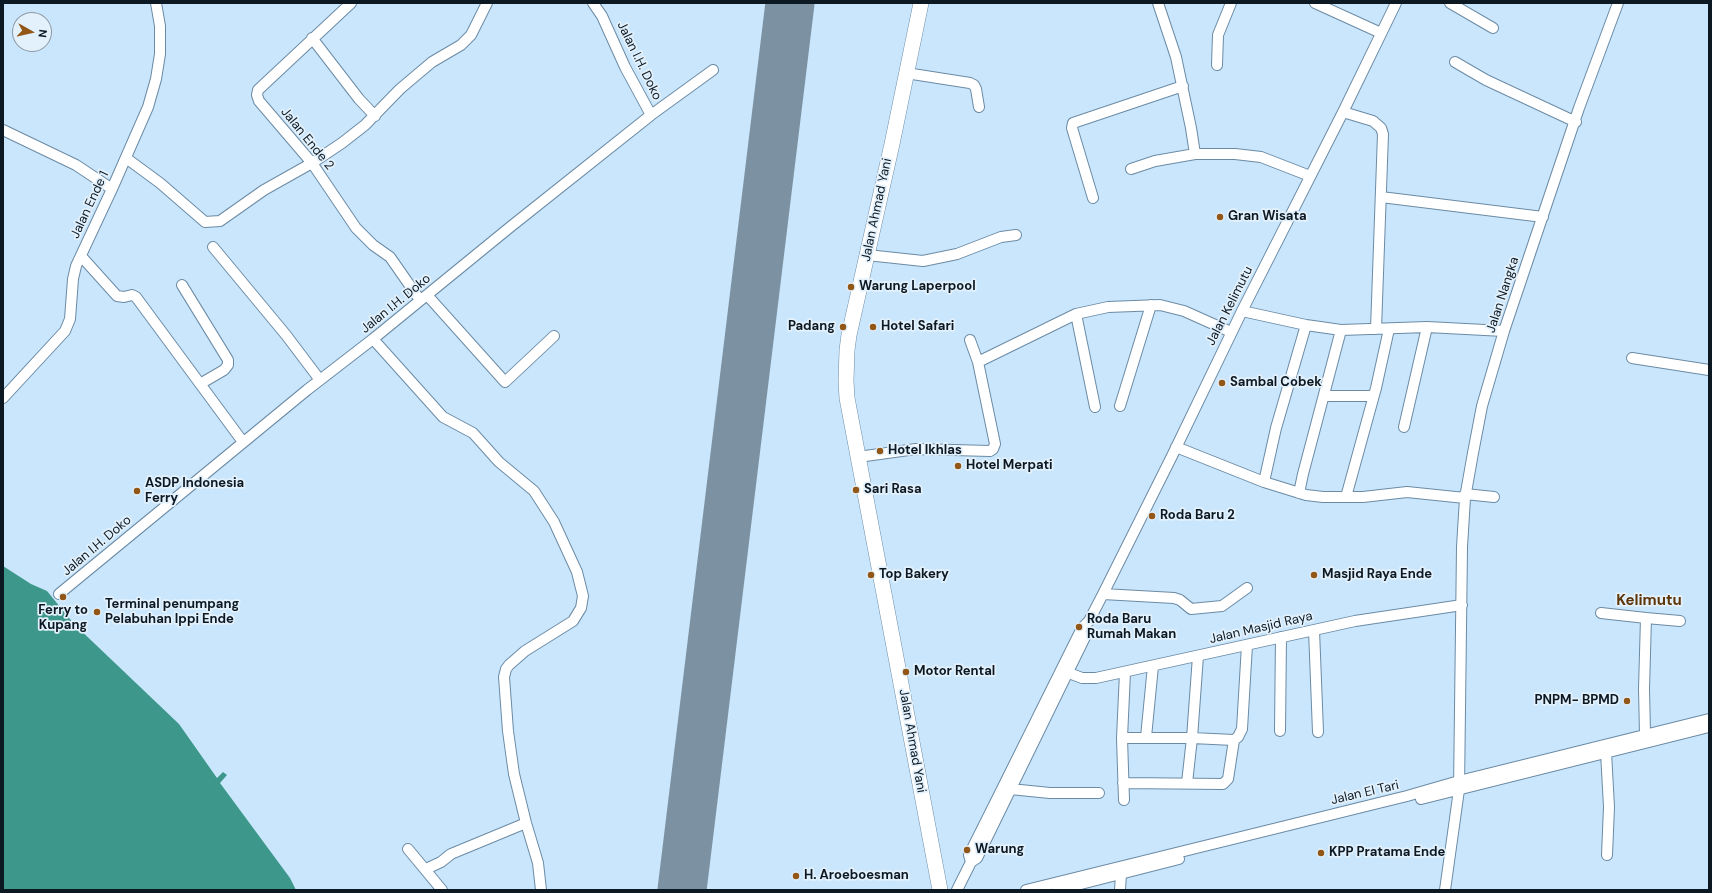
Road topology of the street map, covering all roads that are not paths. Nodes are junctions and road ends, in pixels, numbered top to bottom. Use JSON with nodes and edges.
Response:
{"nodes":[{"id":1,"x":156,"y":3,"type":"edge"},
{"id":2,"x":351,"y":3,"type":"edge"},
{"id":3,"x":487,"y":3,"type":"edge"},
{"id":4,"x":593,"y":3,"type":"edge"},
{"id":5,"x":921,"y":3,"type":"edge"},
{"id":6,"x":1158,"y":3,"type":"edge"},
{"id":7,"x":1231,"y":3,"type":"edge"},
{"id":8,"x":1315,"y":3,"type":"edge"},
{"id":9,"x":1396,"y":3,"type":"edge"},
{"id":10,"x":1450,"y":3,"type":"edge"},
{"id":11,"x":1618,"y":3,"type":"edge"},
{"id":12,"x":1493,"y":28,"type":"dead end"},
{"id":13,"x":1381,"y":32,"type":"junction"},
{"id":14,"x":312,"y":38,"type":"junction"},
{"id":15,"x":1455,"y":62,"type":"dead end"},
{"id":16,"x":1218,"y":65,"type":"dead end"},
{"id":17,"x":713,"y":70,"type":"dead end"},
{"id":18,"x":906,"y":73,"type":"junction"},
{"id":19,"x":1183,"y":86,"type":"junction"},
{"id":20,"x":979,"y":107,"type":"dead end"},
{"id":21,"x":1343,"y":112,"type":"junction"},
{"id":22,"x":651,"y":115,"type":"junction"},
{"id":23,"x":375,"y":116,"type":"junction"},
{"id":24,"x":1576,"y":122,"type":"junction"},
{"id":25,"x":3,"y":130,"type":"edge"},
{"id":26,"x":1195,"y":154,"type":"junction"},
{"id":27,"x":126,"y":158,"type":"junction"},
{"id":28,"x":312,"y":163,"type":"junction"},
{"id":29,"x":1131,"y":169,"type":"dead end"},
{"id":30,"x":1310,"y":176,"type":"junction"},
{"id":31,"x":112,"y":189,"type":"junction"},
{"id":32,"x":1381,"y":197,"type":"junction"},
{"id":33,"x":1093,"y":198,"type":"dead end"},
{"id":34,"x":1543,"y":217,"type":"junction"},
{"id":35,"x":1016,"y":235,"type":"dead end"},
{"id":36,"x":213,"y":247,"type":"dead end"},
{"id":37,"x":867,"y":255,"type":"junction"},
{"id":38,"x":81,"y":256,"type":"junction"},
{"id":39,"x":182,"y":285,"type":"dead end"},
{"id":40,"x":423,"y":298,"type":"junction"},
{"id":41,"x":1151,"y":305,"type":"junction"},
{"id":42,"x":1242,"y":311,"type":"junction"},
{"id":43,"x":1076,"y":314,"type":"junction"},
{"id":44,"x":1306,"y":325,"type":"junction"},
{"id":45,"x":1427,"y":327,"type":"junction"},
{"id":46,"x":1389,"y":329,"type":"junction"},
{"id":47,"x":1341,"y":330,"type":"junction"},
{"id":48,"x":1376,"y":330,"type":"junction"},
{"id":49,"x":1504,"y":331,"type":"junction"},
{"id":50,"x":1231,"y":332,"type":"junction"},
{"id":51,"x":554,"y":336,"type":"dead end"},
{"id":52,"x":373,"y":339,"type":"junction"},
{"id":53,"x":970,"y":340,"type":"dead end"},
{"id":54,"x":1632,"y":358,"type":"dead end"},
{"id":55,"x":978,"y":362,"type":"junction"},
{"id":56,"x":1709,"y":370,"type":"edge"},
{"id":57,"x":320,"y":380,"type":"junction"},
{"id":58,"x":200,"y":384,"type":"junction"},
{"id":59,"x":1325,"y":396,"type":"junction"},
{"id":60,"x":1373,"y":396,"type":"junction"},
{"id":61,"x":3,"y":398,"type":"edge"},
{"id":62,"x":1120,"y":406,"type":"dead end"},
{"id":63,"x":1095,"y":407,"type":"dead end"},
{"id":64,"x":1404,"y":427,"type":"dead end"},
{"id":65,"x":243,"y":442,"type":"junction"},
{"id":66,"x":1176,"y":447,"type":"junction"},
{"id":67,"x":858,"y":457,"type":"junction"},
{"id":68,"x":1264,"y":482,"type":"junction"},
{"id":69,"x":1299,"y":493,"type":"junction"},
{"id":70,"x":1465,"y":496,"type":"junction"},
{"id":71,"x":1346,"y":497,"type":"junction"},
{"id":72,"x":1494,"y":497,"type":"dead end"},
{"id":73,"x":1247,"y":588,"type":"dead end"},
{"id":74,"x":59,"y":594,"type":"dead end"},
{"id":75,"x":1103,"y":594,"type":"junction"},
{"id":76,"x":1462,"y":605,"type":"junction"},
{"id":77,"x":1602,"y":613,"type":"dead end"},
{"id":78,"x":1646,"y":618,"type":"junction"},
{"id":79,"x":1680,"y":621,"type":"dead end"},
{"id":80,"x":1314,"y":630,"type":"junction"},
{"id":81,"x":1281,"y":637,"type":"junction"},
{"id":82,"x":1247,"y":645,"type":"junction"},
{"id":83,"x":1198,"y":656,"type":"junction"},
{"id":84,"x":1153,"y":666,"type":"junction"},
{"id":85,"x":1064,"y":671,"type":"junction"},
{"id":86,"x":1125,"y":672,"type":"junction"},
{"id":87,"x":1709,"y":719,"type":"edge"},
{"id":88,"x":1709,"y":727,"type":"edge"},
{"id":89,"x":1280,"y":731,"type":"dead end"},
{"id":90,"x":1318,"y":732,"type":"dead end"},
{"id":91,"x":1645,"y":734,"type":"junction"},
{"id":92,"x":1146,"y":737,"type":"junction"},
{"id":93,"x":1122,"y":738,"type":"junction"},
{"id":94,"x":1192,"y":738,"type":"junction"},
{"id":95,"x":1234,"y":740,"type":"junction"},
{"id":96,"x":1606,"y":752,"type":"junction"},
{"id":97,"x":1123,"y":783,"type":"junction"},
{"id":98,"x":1187,"y":783,"type":"junction"},
{"id":99,"x":1459,"y":785,"type":"junction"},
{"id":100,"x":1010,"y":789,"type":"junction"},
{"id":101,"x":1099,"y":793,"type":"dead end"},
{"id":102,"x":1124,"y":800,"type":"dead end"},
{"id":103,"x":526,"y":823,"type":"junction"},
{"id":104,"x":1210,"y":848,"type":"junction"},
{"id":105,"x":408,"y":849,"type":"dead end"},
{"id":106,"x":1607,"y":855,"type":"dead end"},
{"id":107,"x":971,"y":862,"type":"junction"},
{"id":108,"x":426,"y":869,"type":"junction"},
{"id":109,"x":1121,"y":874,"type":"junction"},
{"id":110,"x":538,"y":889,"type":"edge"},
{"id":111,"x":442,"y":890,"type":"edge"},
{"id":112,"x":940,"y":890,"type":"edge"},
{"id":113,"x":957,"y":890,"type":"edge"},
{"id":114,"x":1026,"y":890,"type":"edge"},
{"id":115,"x":1057,"y":890,"type":"edge"},
{"id":116,"x":1120,"y":890,"type":"edge"},
{"id":117,"x":1445,"y":890,"type":"edge"}],
"edges":[{"from":1,"to":27,"type":"street","name":"Jalan Ende 1"},
{"from":2,"to":14,"type":"street","name":"Jalan Ende 2"},
{"from":3,"to":23,"type":"street"},
{"from":4,"to":22,"type":"street","name":"Jalan I.H. Doko"},
{"from":5,"to":18,"type":"highway","name":"Jalan Ahmad Yani"},
{"from":6,"to":19,"type":"street"},
{"from":7,"to":16,"type":"street"},
{"from":8,"to":13,"type":"street"},
{"from":9,"to":13,"type":"street","name":"Jalan Kelimutu"},
{"from":10,"to":12,"type":"street"},
{"from":11,"to":24,"type":"street","name":"Jalan Nangka"},
{"from":13,"to":21,"type":"street","name":"Jalan Kelimutu"},
{"from":14,"to":23,"type":"street"},
{"from":14,"to":28,"type":"street","name":"Jalan Ende 2"},
{"from":15,"to":24,"type":"street"},
{"from":17,"to":22,"type":"street"},
{"from":18,"to":20,"type":"street"},
{"from":18,"to":37,"type":"highway","name":"Jalan Ahmad Yani"},
{"from":19,"to":26,"type":"street"},
{"from":19,"to":33,"type":"street"},
{"from":21,"to":30,"type":"street","name":"Jalan Kelimutu"},
{"from":21,"to":32,"type":"street"},
{"from":22,"to":40,"type":"street","name":"Jalan I.H. Doko"},
{"from":23,"to":28,"type":"street"},
{"from":24,"to":34,"type":"street","name":"Jalan Nangka"},
{"from":25,"to":31,"type":"street"},
{"from":26,"to":29,"type":"street"},
{"from":26,"to":30,"type":"street"},
{"from":27,"to":28,"type":"street"},
{"from":27,"to":31,"type":"street","name":"Jalan Ende 1"},
{"from":28,"to":40,"type":"street","name":"Jalan Ende 2"},
{"from":30,"to":42,"type":"street","name":"Jalan Kelimutu"},
{"from":31,"to":38,"type":"street","name":"Jalan Ende 1"},
{"from":32,"to":34,"type":"street"},
{"from":32,"to":48,"type":"street"},
{"from":34,"to":49,"type":"street","name":"Jalan Nangka"},
{"from":35,"to":37,"type":"street"},
{"from":36,"to":57,"type":"street"},
{"from":37,"to":67,"type":"highway","name":"Jalan Ahmad Yani"},
{"from":38,"to":58,"type":"street"},
{"from":38,"to":61,"type":"street","name":"Jalan Ende 1"},
{"from":39,"to":58,"type":"street"},
{"from":40,"to":51,"type":"street","name":"Jalan Ende 2"},
{"from":40,"to":52,"type":"street","name":"Jalan I.H. Doko"},
{"from":41,"to":43,"type":"street"},
{"from":41,"to":50,"type":"street"},
{"from":41,"to":62,"type":"street"},
{"from":42,"to":44,"type":"street"},
{"from":42,"to":50,"type":"street","name":"Jalan Kelimutu"},
{"from":43,"to":55,"type":"street"},
{"from":43,"to":63,"type":"street"},
{"from":44,"to":47,"type":"street"},
{"from":44,"to":68,"type":"street"},
{"from":45,"to":46,"type":"street"},
{"from":45,"to":49,"type":"street"},
{"from":45,"to":64,"type":"street"},
{"from":46,"to":48,"type":"street"},
{"from":46,"to":60,"type":"street"},
{"from":47,"to":48,"type":"street"},
{"from":47,"to":59,"type":"street"},
{"from":49,"to":70,"type":"street","name":"Jalan Nangka"},
{"from":50,"to":66,"type":"street","name":"Jalan Kelimutu"},
{"from":52,"to":57,"type":"street","name":"Jalan I.H. Doko"},
{"from":52,"to":103,"type":"street"},
{"from":53,"to":55,"type":"street"},
{"from":54,"to":56,"type":"street"},
{"from":55,"to":67,"type":"street"},
{"from":57,"to":65,"type":"street","name":"Jalan I.H. Doko"},
{"from":58,"to":65,"type":"street"},
{"from":59,"to":60,"type":"street"},
{"from":59,"to":69,"type":"street"},
{"from":60,"to":71,"type":"street"},
{"from":65,"to":74,"type":"street","name":"Jalan I.H. Doko"},
{"from":66,"to":68,"type":"street"},
{"from":66,"to":75,"type":"street","name":"Jalan Kelimutu"},
{"from":67,"to":112,"type":"highway","name":"Jalan Ahmad Yani"},
{"from":68,"to":69,"type":"street"},
{"from":69,"to":71,"type":"street"},
{"from":70,"to":71,"type":"street"},
{"from":70,"to":72,"type":"street"},
{"from":70,"to":76,"type":"street","name":"Jalan Nangka"},
{"from":73,"to":75,"type":"street"},
{"from":75,"to":85,"type":"street","name":"Jalan Kelimutu"},
{"from":76,"to":80,"type":"street","name":"Jalan Masjid Raya"},
{"from":76,"to":99,"type":"street","name":"Jalan Nangka"},
{"from":77,"to":78,"type":"street"},
{"from":78,"to":79,"type":"street"},
{"from":78,"to":91,"type":"street"},
{"from":80,"to":81,"type":"street","name":"Jalan Masjid Raya"},
{"from":80,"to":90,"type":"street"},
{"from":81,"to":82,"type":"street","name":"Jalan Masjid Raya"},
{"from":81,"to":89,"type":"street"},
{"from":82,"to":83,"type":"street","name":"Jalan Masjid Raya"},
{"from":82,"to":95,"type":"street"},
{"from":83,"to":84,"type":"street","name":"Jalan Masjid Raya"},
{"from":83,"to":94,"type":"street"},
{"from":84,"to":86,"type":"street","name":"Jalan Masjid Raya"},
{"from":84,"to":92,"type":"street"},
{"from":85,"to":86,"type":"street","name":"Jalan Masjid Raya"},
{"from":85,"to":100,"type":"street"},
{"from":85,"to":107,"type":"street"},
{"from":86,"to":93,"type":"street"},
{"from":87,"to":91,"type":"street","name":"Jalan El Tari"},
{"from":88,"to":96,"type":"street","name":"Jalan El Tari"},
{"from":91,"to":99,"type":"street","name":"Jalan El Tari"},
{"from":92,"to":93,"type":"street"},
{"from":92,"to":94,"type":"street"},
{"from":93,"to":97,"type":"street"},
{"from":94,"to":95,"type":"street"},
{"from":94,"to":98,"type":"street"},
{"from":95,"to":98,"type":"street"},
{"from":96,"to":99,"type":"street","name":"Jalan El Tari"},
{"from":96,"to":106,"type":"street"},
{"from":97,"to":98,"type":"street"},
{"from":97,"to":102,"type":"street"},
{"from":99,"to":104,"type":"street","name":"Jalan El Tari"},
{"from":99,"to":117,"type":"street","name":"Jalan Nangka"},
{"from":100,"to":101,"type":"street"},
{"from":100,"to":107,"type":"street"},
{"from":103,"to":108,"type":"street"},
{"from":103,"to":110,"type":"street"},
{"from":104,"to":109,"type":"street","name":"Jalan El Tari"},
{"from":104,"to":114,"type":"street","name":"Jalan El Tari"},
{"from":105,"to":108,"type":"street"},
{"from":107,"to":113,"type":"street"},
{"from":108,"to":111,"type":"street"},
{"from":109,"to":115,"type":"street","name":"Jalan El Tari"},
{"from":109,"to":116,"type":"street"}]}
